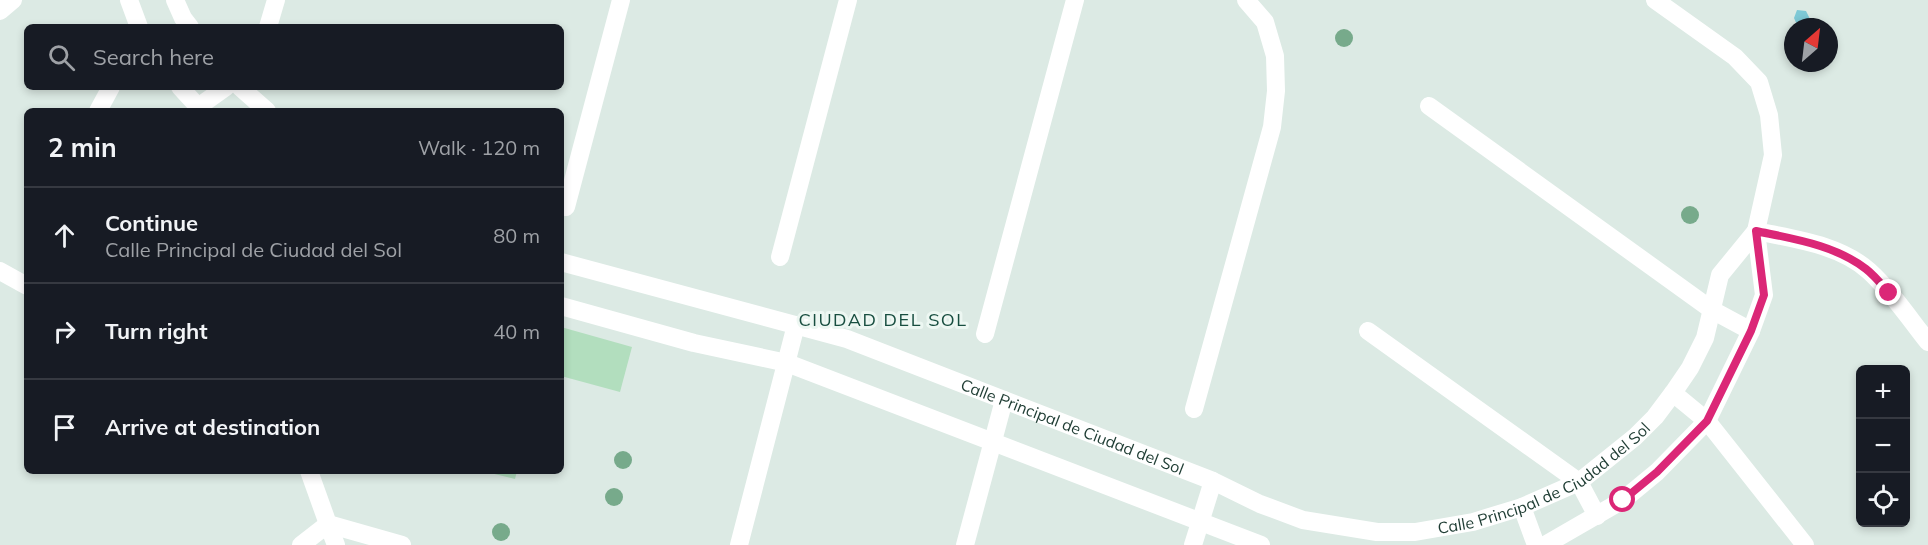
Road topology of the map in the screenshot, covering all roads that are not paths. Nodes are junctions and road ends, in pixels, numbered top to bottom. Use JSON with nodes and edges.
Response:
{"nodes":[{"id":1,"x":13,"y":0,"type":"edge"},
{"id":2,"x":129,"y":0,"type":"edge"},
{"id":3,"x":175,"y":0,"type":"edge"},
{"id":4,"x":276,"y":0,"type":"edge"},
{"id":5,"x":621,"y":0,"type":"edge"},
{"id":6,"x":848,"y":0,"type":"edge"},
{"id":7,"x":1075,"y":0,"type":"edge"},
{"id":8,"x":1246,"y":0,"type":"edge"},
{"id":9,"x":1655,"y":0,"type":"edge"},
{"id":10,"x":0,"y":11,"type":"edge"},
{"id":11,"x":138,"y":24,"type":"edge"},
{"id":12,"x":188,"y":24,"type":"edge"},
{"id":13,"x":269,"y":24,"type":"edge"},
{"id":14,"x":109,"y":90,"type":"edge"},
{"id":15,"x":183,"y":90,"type":"edge"},
{"id":16,"x":222,"y":90,"type":"edge"},
{"id":17,"x":243,"y":90,"type":"edge"},
{"id":18,"x":1429,"y":106,"type":"dead end"},
{"id":19,"x":100,"y":108,"type":"edge"},
{"id":20,"x":199,"y":108,"type":"edge"},
{"id":21,"x":201,"y":108,"type":"edge"},
{"id":22,"x":264,"y":108,"type":"edge"},
{"id":23,"x":566,"y":207,"type":"dead end"},
{"id":24,"x":1756,"y":231,"type":"junction"},
{"id":25,"x":780,"y":257,"type":"dead end"},
{"id":26,"x":564,"y":263,"type":"edge"},
{"id":27,"x":0,"y":271,"type":"edge"},
{"id":28,"x":24,"y":284,"type":"edge"},
{"id":29,"x":564,"y":307,"type":"edge"},
{"id":30,"x":1712,"y":310,"type":"junction"},
{"id":31,"x":796,"y":325,"type":"junction"},
{"id":32,"x":1368,"y":331,"type":"dead end"},
{"id":33,"x":1751,"y":331,"type":"junction"},
{"id":34,"x":985,"y":334,"type":"dead end"},
{"id":35,"x":1928,"y":342,"type":"edge"},
{"id":36,"x":787,"y":363,"type":"junction"},
{"id":37,"x":1673,"y":393,"type":"junction"},
{"id":38,"x":1004,"y":400,"type":"junction"},
{"id":39,"x":1194,"y":409,"type":"dead end"},
{"id":40,"x":1707,"y":421,"type":"junction"},
{"id":41,"x":992,"y":442,"type":"junction"},
{"id":42,"x":310,"y":474,"type":"edge"},
{"id":43,"x":1213,"y":481,"type":"junction"},
{"id":44,"x":1579,"y":483,"type":"junction"},
{"id":45,"x":1522,"y":507,"type":"junction"},
{"id":46,"x":1597,"y":516,"type":"junction"},
{"id":47,"x":1199,"y":522,"type":"junction"},
{"id":48,"x":328,"y":524,"type":"junction"},
{"id":49,"x":1414,"y":538,"type":"edge"},
{"id":50,"x":301,"y":545,"type":"edge"},
{"id":51,"x":336,"y":545,"type":"edge"},
{"id":52,"x":402,"y":545,"type":"edge"},
{"id":53,"x":739,"y":545,"type":"edge"},
{"id":54,"x":965,"y":545,"type":"edge"},
{"id":55,"x":1193,"y":545,"type":"edge"},
{"id":56,"x":1261,"y":545,"type":"edge"},
{"id":57,"x":1536,"y":545,"type":"edge"},
{"id":58,"x":1545,"y":545,"type":"edge"},
{"id":59,"x":1805,"y":545,"type":"edge"}],
"edges":[{"from":1,"to":10,"type":"street"},
{"from":2,"to":11,"type":"street"},
{"from":3,"to":12,"type":"street"},
{"from":4,"to":13,"type":"street"},
{"from":5,"to":23,"type":"street"},
{"from":6,"to":25,"type":"street"},
{"from":7,"to":34,"type":"street"},
{"from":8,"to":39,"type":"street"},
{"from":9,"to":24,"type":"street"},
{"from":14,"to":19,"type":"street"},
{"from":15,"to":20,"type":"street"},
{"from":16,"to":21,"type":"street"},
{"from":17,"to":22,"type":"street"},
{"from":18,"to":30,"type":"street"},
{"from":24,"to":30,"type":"street","name":"Calle Principal de Ciudad del Sol"},
{"from":24,"to":33,"type":"street"},
{"from":24,"to":35,"type":"street"},
{"from":26,"to":31,"type":"street","name":"Calle Principal de Ciudad del Sol"},
{"from":27,"to":28,"type":"street"},
{"from":29,"to":36,"type":"street"},
{"from":30,"to":33,"type":"street"},
{"from":30,"to":37,"type":"street","name":"Calle Principal de Ciudad del Sol"},
{"from":31,"to":36,"type":"street"},
{"from":31,"to":38,"type":"street","name":"Calle Principal de Ciudad del Sol"},
{"from":32,"to":44,"type":"street"},
{"from":33,"to":40,"type":"street"},
{"from":36,"to":41,"type":"street"},
{"from":36,"to":53,"type":"street"},
{"from":37,"to":40,"type":"street"},
{"from":37,"to":44,"type":"street","name":"Calle Principal de Ciudad del Sol"},
{"from":38,"to":41,"type":"street"},
{"from":38,"to":43,"type":"street","name":"Calle Principal de Ciudad del Sol"},
{"from":40,"to":46,"type":"street"},
{"from":40,"to":59,"type":"street"},
{"from":41,"to":47,"type":"street"},
{"from":41,"to":54,"type":"street"},
{"from":42,"to":48,"type":"street"},
{"from":43,"to":47,"type":"street"},
{"from":43,"to":49,"type":"street","name":"Calle Principal de Ciudad del Sol"},
{"from":44,"to":45,"type":"street","name":"Calle Principal de Ciudad del Sol"},
{"from":44,"to":46,"type":"street"},
{"from":45,"to":49,"type":"street","name":"Calle Principal de Ciudad del Sol"},
{"from":45,"to":57,"type":"street"},
{"from":46,"to":58,"type":"street"},
{"from":47,"to":55,"type":"street"},
{"from":47,"to":56,"type":"street"},
{"from":48,"to":50,"type":"street"},
{"from":48,"to":51,"type":"street"},
{"from":48,"to":52,"type":"street"}]}
